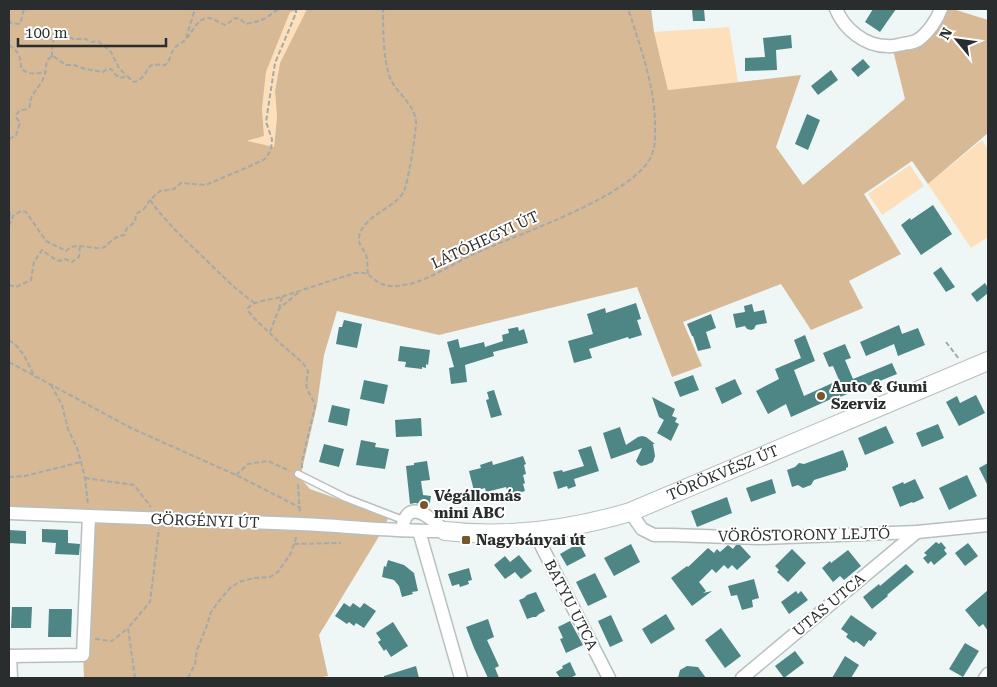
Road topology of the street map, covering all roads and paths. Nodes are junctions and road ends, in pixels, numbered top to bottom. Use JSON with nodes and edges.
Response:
{"nodes":[{"id":1,"x":24,"y":9,"type":"edge"},
{"id":2,"x":195,"y":9,"type":"edge"},
{"id":3,"x":281,"y":9,"type":"edge"},
{"id":4,"x":296,"y":9,"type":"edge"},
{"id":5,"x":383,"y":9,"type":"edge"},
{"id":6,"x":627,"y":9,"type":"edge"},
{"id":7,"x":836,"y":9,"type":"edge"},
{"id":8,"x":941,"y":9,"type":"edge"},
{"id":9,"x":9,"y":20,"type":"edge"},
{"id":10,"x":186,"y":40,"type":"junction"},
{"id":11,"x":9,"y":45,"type":"edge"},
{"id":12,"x":52,"y":57,"type":"junction"},
{"id":13,"x":46,"y":72,"type":"junction"},
{"id":14,"x":127,"y":76,"type":"junction"},
{"id":15,"x":9,"y":139,"type":"edge"},
{"id":16,"x":150,"y":200,"type":"junction"},
{"id":17,"x":9,"y":212,"type":"edge"},
{"id":18,"x":9,"y":226,"type":"edge"},
{"id":19,"x":80,"y":246,"type":"junction"},
{"id":20,"x":368,"y":274,"type":"junction"},
{"id":21,"x":9,"y":285,"type":"edge"},
{"id":22,"x":302,"y":290,"type":"junction"},
{"id":23,"x":283,"y":296,"type":"junction"},
{"id":24,"x":255,"y":303,"type":"junction"},
{"id":25,"x":279,"y":309,"type":"junction"},
{"id":26,"x":270,"y":333,"type":"junction"},
{"id":27,"x":9,"y":340,"type":"edge"},
{"id":28,"x":946,"y":342,"type":"dead end"},
{"id":29,"x":988,"y":361,"type":"edge"},
{"id":30,"x":9,"y":362,"type":"edge"},
{"id":31,"x":962,"y":363,"type":"dead end"},
{"id":32,"x":35,"y":376,"type":"junction"},
{"id":33,"x":51,"y":385,"type":"junction"},
{"id":34,"x":81,"y":462,"type":"junction"},
{"id":35,"x":298,"y":474,"type":"junction"},
{"id":36,"x":236,"y":475,"type":"junction"},
{"id":37,"x":9,"y":477,"type":"edge"},
{"id":38,"x":85,"y":478,"type":"junction"},
{"id":39,"x":630,"y":512,"type":"junction"},
{"id":40,"x":9,"y":513,"type":"edge"},
{"id":41,"x":89,"y":516,"type":"junction"},
{"id":42,"x":160,"y":519,"type":"junction"},
{"id":43,"x":302,"y":524,"type":"junction"},
{"id":44,"x":402,"y":525,"type":"junction"},
{"id":45,"x":988,"y":525,"type":"edge"},
{"id":46,"x":535,"y":530,"type":"junction"},
{"id":47,"x":445,"y":531,"type":"junction"},
{"id":48,"x":419,"y":532,"type":"junction"},
{"id":49,"x":917,"y":532,"type":"junction"},
{"id":50,"x":341,"y":543,"type":"dead end"},
{"id":51,"x":294,"y":544,"type":"junction"},
{"id":52,"x":128,"y":628,"type":"junction"},
{"id":53,"x":84,"y":629,"type":"junction"},
{"id":54,"x":10,"y":656,"type":"edge"},
{"id":55,"x":988,"y":674,"type":"edge"},
{"id":56,"x":12,"y":678,"type":"edge"},
{"id":57,"x":135,"y":678,"type":"edge"},
{"id":58,"x":188,"y":678,"type":"edge"},
{"id":59,"x":461,"y":678,"type":"edge"},
{"id":60,"x":608,"y":678,"type":"edge"},
{"id":61,"x":742,"y":678,"type":"edge"},
{"id":62,"x":985,"y":678,"type":"edge"}],
"edges":[{"from":1,"to":9,"type":"path"},
{"from":2,"to":10,"type":"path"},
{"from":3,"to":10,"type":"path"},
{"from":4,"to":16,"type":"path"},
{"from":5,"to":20,"type":"path"},
{"from":6,"to":20,"type":"path","name":"LÁTÓHEGYI ÚT"},
{"from":7,"to":8,"type":"street"},
{"from":10,"to":14,"type":"path"},
{"from":11,"to":13,"type":"path"},
{"from":12,"to":13,"type":"path"},
{"from":12,"to":14,"type":"path"},
{"from":12,"to":14,"type":"path"},
{"from":13,"to":15,"type":"path"},
{"from":16,"to":19,"type":"path"},
{"from":16,"to":24,"type":"path"},
{"from":17,"to":18,"type":"path"},
{"from":18,"to":19,"type":"path"},
{"from":19,"to":21,"type":"path"},
{"from":20,"to":22,"type":"path"},
{"from":22,"to":23,"type":"path"},
{"from":22,"to":25,"type":"path"},
{"from":23,"to":24,"type":"path"},
{"from":23,"to":25,"type":"path"},
{"from":24,"to":26,"type":"path"},
{"from":25,"to":26,"type":"path"},
{"from":26,"to":35,"type":"path"},
{"from":27,"to":32,"type":"path"},
{"from":28,"to":31,"type":"path"},
{"from":29,"to":39,"type":"street","name":"TÖRÖKVÉSZ ÚT"},
{"from":30,"to":32,"type":"path"},
{"from":32,"to":33,"type":"path"},
{"from":33,"to":34,"type":"path"},
{"from":33,"to":36,"type":"path"},
{"from":34,"to":37,"type":"path"},
{"from":34,"to":38,"type":"path"},
{"from":35,"to":36,"type":"path"},
{"from":35,"to":36,"type":"path"},
{"from":35,"to":44,"type":"lane","name":"TÖRÖKVÉSZ ÚT"},
{"from":38,"to":41,"type":"path"},
{"from":38,"to":42,"type":"path"},
{"from":39,"to":46,"type":"street","name":"TÖRÖKVÉSZ ÚT"},
{"from":39,"to":49,"type":"street","name":"VÖRÖSTORONY LEJTŐ"},
{"from":40,"to":41,"type":"street","name":"GÖRGÉNYI ÚT"},
{"from":41,"to":42,"type":"street","name":"GÖRGÉNYI ÚT"},
{"from":41,"to":53,"type":"street"},
{"from":42,"to":43,"type":"street","name":"GÖRGÉNYI ÚT"},
{"from":42,"to":52,"type":"path"},
{"from":43,"to":44,"type":"street","name":"GÖRGÉNYI ÚT"},
{"from":43,"to":51,"type":"path"},
{"from":44,"to":47,"type":"street"},
{"from":44,"to":48,"type":"street","name":"TÖRÖKVÉSZ ÚT"},
{"from":45,"to":49,"type":"street","name":"VÖRÖSTORONY LEJTŐ"},
{"from":46,"to":47,"type":"street","name":"TÖRÖKVÉSZ ÚT"},
{"from":46,"to":60,"type":"street","name":"BATYU UTCA"},
{"from":47,"to":48,"type":"street","name":"TÖRÖKVÉSZ ÚT"},
{"from":48,"to":59,"type":"street"},
{"from":49,"to":61,"type":"street","name":"UTAS UTCA"},
{"from":50,"to":51,"type":"path"},
{"from":51,"to":58,"type":"path"},
{"from":52,"to":53,"type":"path"},
{"from":52,"to":57,"type":"path"},
{"from":53,"to":54,"type":"street"},
{"from":54,"to":56,"type":"street"},
{"from":55,"to":62,"type":"street"}]}
